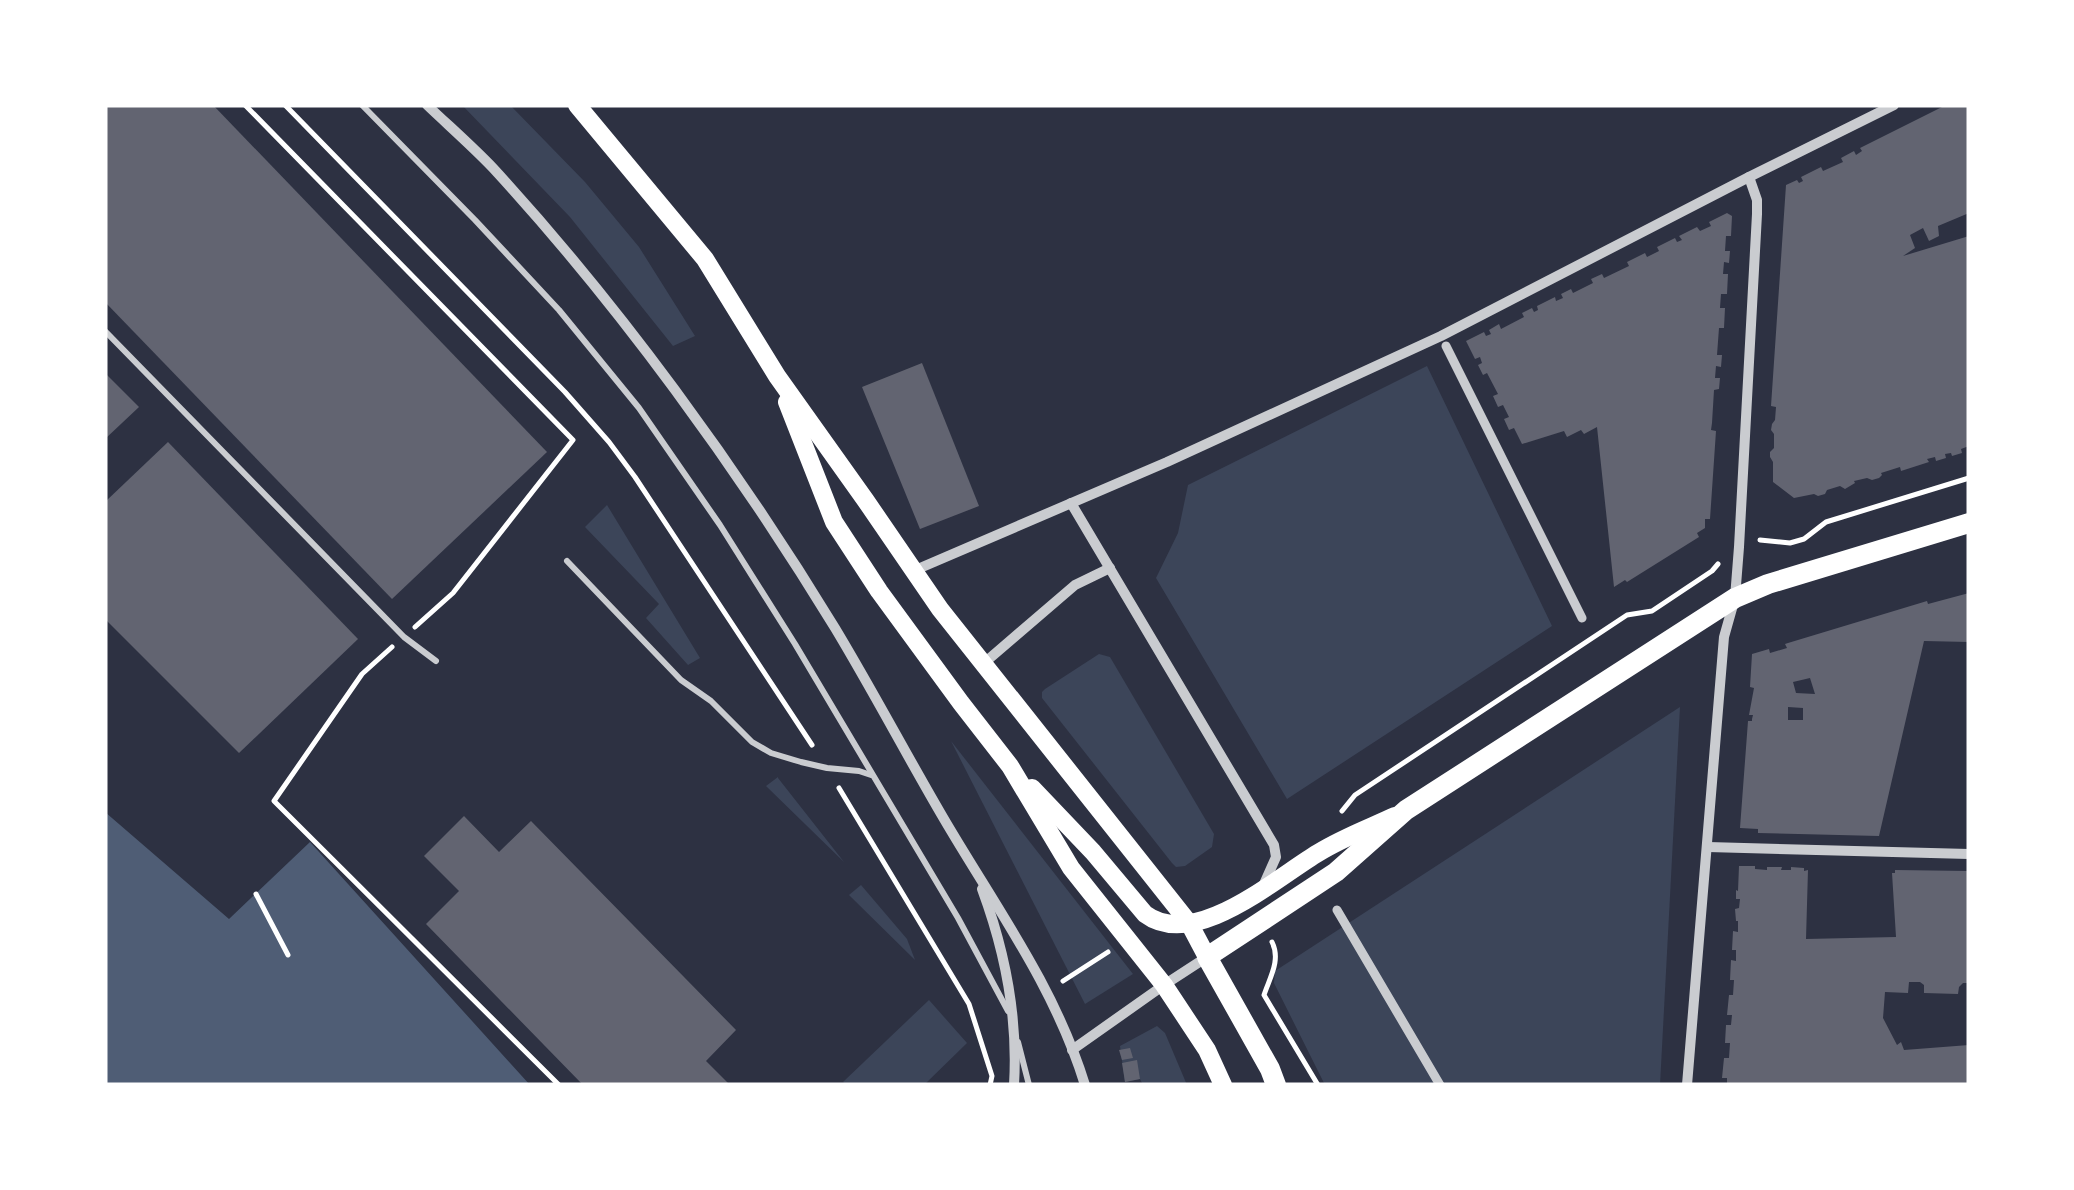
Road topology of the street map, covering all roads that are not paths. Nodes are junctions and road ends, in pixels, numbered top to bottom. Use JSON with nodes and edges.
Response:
{"nodes":[{"id":1,"x":362,"y":105,"type":"edge"},
{"id":2,"x":427,"y":105,"type":"edge"},
{"id":3,"x":1894,"y":105,"type":"edge"},
{"id":4,"x":584,"y":110,"type":"edge"},
{"id":5,"x":1750,"y":177,"type":"junction"},
{"id":6,"x":105,"y":330,"type":"edge"},
{"id":7,"x":1444,"y":341,"type":"junction"},
{"id":8,"x":776,"y":376,"type":"junction"},
{"id":9,"x":1072,"y":503,"type":"junction"},
{"id":10,"x":1969,"y":523,"type":"edge"},
{"id":11,"x":567,"y":561,"type":"dead end"},
{"id":12,"x":1110,"y":568,"type":"junction"},
{"id":13,"x":913,"y":571,"type":"junction"},
{"id":14,"x":1735,"y":598,"type":"junction"},
{"id":15,"x":1582,"y":618,"type":"dead end"},
{"id":16,"x":436,"y":660,"type":"dead end"},
{"id":17,"x":982,"y":664,"type":"junction"},
{"id":18,"x":1010,"y":766,"type":"junction"},
{"id":19,"x":872,"y":775,"type":"junction"},
{"id":20,"x":1406,"y":810,"type":"junction"},
{"id":21,"x":1708,"y":847,"type":"junction"},
{"id":22,"x":1969,"y":854,"type":"edge"},
{"id":23,"x":971,"y":860,"type":"junction"},
{"id":24,"x":1262,"y":888,"type":"junction"},
{"id":25,"x":1336,"y":910,"type":"dead end"},
{"id":26,"x":1189,"y":923,"type":"junction"},
{"id":27,"x":1207,"y":957,"type":"junction"},
{"id":28,"x":1164,"y":984,"type":"junction"},
{"id":29,"x":1012,"y":1019,"type":"junction"},
{"id":30,"x":1072,"y":1050,"type":"junction"},
{"id":31,"x":1014,"y":1085,"type":"edge"},
{"id":32,"x":1028,"y":1085,"type":"edge"},
{"id":33,"x":1085,"y":1085,"type":"edge"},
{"id":34,"x":1223,"y":1085,"type":"edge"},
{"id":35,"x":1276,"y":1085,"type":"edge"},
{"id":36,"x":1440,"y":1085,"type":"edge"},
{"id":37,"x":1687,"y":1085,"type":"edge"}],
"edges":[{"from":1,"to":19,"type":"lane"},
{"from":2,"to":23,"type":"street"},
{"from":3,"to":5,"type":"street"},
{"from":4,"to":8,"type":"main road"},
{"from":5,"to":7,"type":"street"},
{"from":5,"to":14,"type":"street"},
{"from":6,"to":16,"type":"lane"},
{"from":7,"to":9,"type":"street"},
{"from":7,"to":15,"type":"street"},
{"from":8,"to":13,"type":"main road"},
{"from":8,"to":18,"type":"main road"},
{"from":9,"to":12,"type":"street"},
{"from":9,"to":13,"type":"street"},
{"from":10,"to":14,"type":"main road"},
{"from":11,"to":19,"type":"lane"},
{"from":12,"to":17,"type":"street"},
{"from":12,"to":24,"type":"street"},
{"from":13,"to":17,"type":"main road"},
{"from":14,"to":20,"type":"main road"},
{"from":14,"to":21,"type":"street"},
{"from":17,"to":26,"type":"main road"},
{"from":18,"to":26,"type":"main road"},
{"from":18,"to":28,"type":"main road"},
{"from":19,"to":29,"type":"lane"},
{"from":20,"to":24,"type":"main road"},
{"from":20,"to":27,"type":"main road"},
{"from":21,"to":22,"type":"street"},
{"from":21,"to":37,"type":"street"},
{"from":23,"to":29,"type":"street"},
{"from":23,"to":30,"type":"street"},
{"from":24,"to":26,"type":"main road"},
{"from":25,"to":36,"type":"street"},
{"from":26,"to":27,"type":"main road"},
{"from":27,"to":28,"type":"street"},
{"from":27,"to":35,"type":"main road"},
{"from":28,"to":30,"type":"street"},
{"from":28,"to":34,"type":"main road"},
{"from":29,"to":31,"type":"street"},
{"from":29,"to":32,"type":"lane"},
{"from":30,"to":33,"type":"street"}]}
